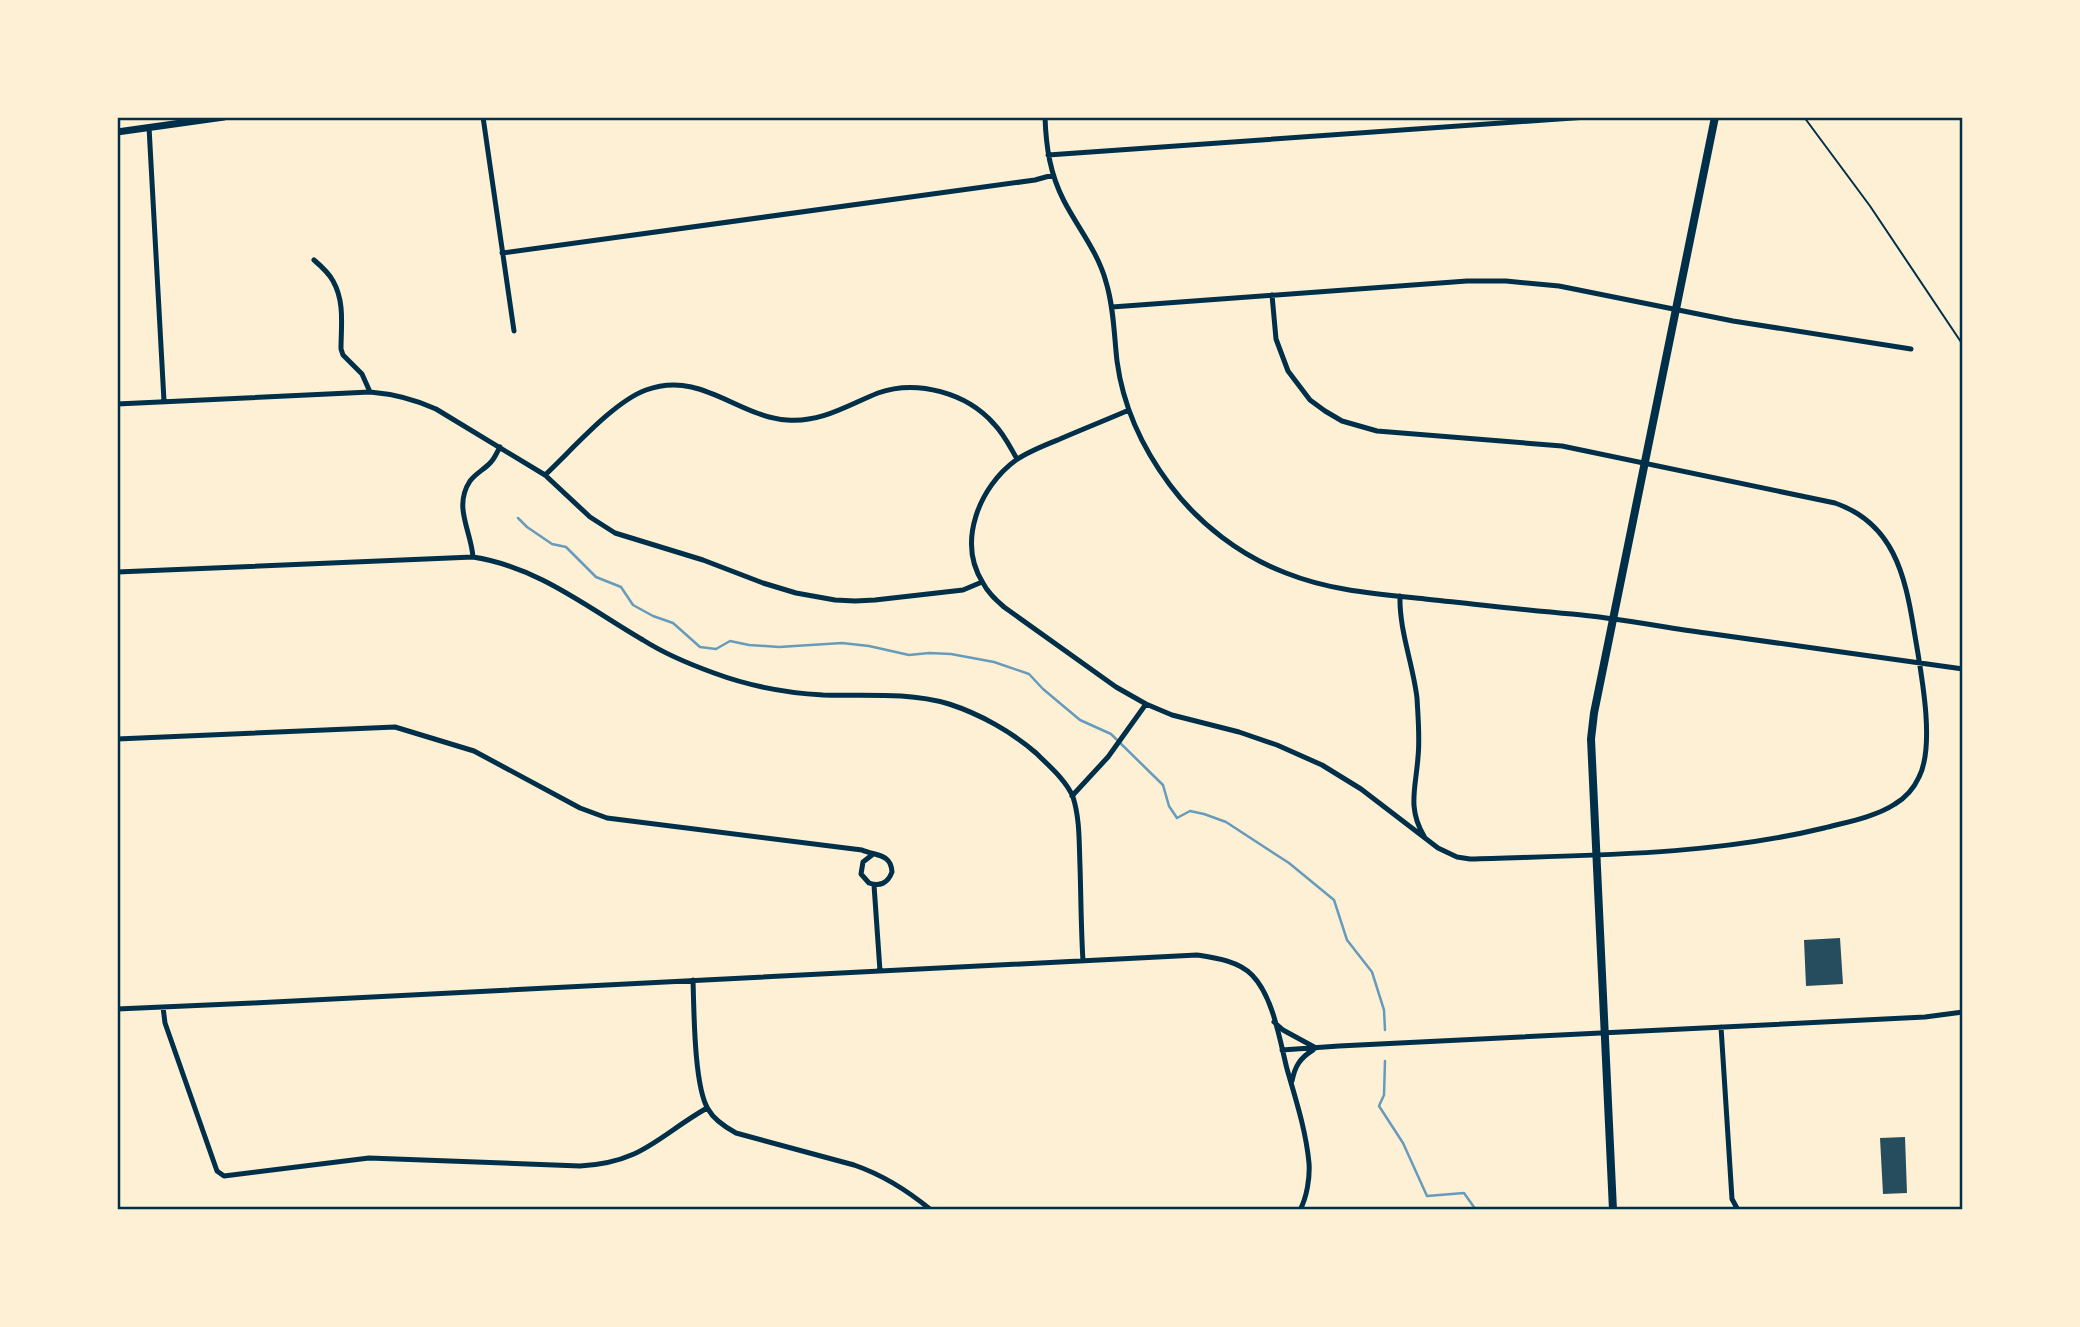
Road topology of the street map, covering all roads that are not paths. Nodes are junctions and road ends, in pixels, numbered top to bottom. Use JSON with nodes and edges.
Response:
{"nodes":[{"id":1,"x":224,"y":117,"type":"edge"},
{"id":2,"x":483,"y":117,"type":"edge"},
{"id":3,"x":1045,"y":117,"type":"edge"},
{"id":4,"x":1587,"y":117,"type":"edge"},
{"id":5,"x":1715,"y":117,"type":"edge"},
{"id":6,"x":149,"y":127,"type":"junction"},
{"id":7,"x":117,"y":132,"type":"edge"},
{"id":8,"x":1048,"y":155,"type":"junction"},
{"id":9,"x":1053,"y":175,"type":"junction"},
{"id":10,"x":502,"y":253,"type":"junction"},
{"id":11,"x":314,"y":260,"type":"dead end"},
{"id":12,"x":1272,"y":295,"type":"junction"},
{"id":13,"x":1112,"y":307,"type":"junction"},
{"id":14,"x":1675,"y":309,"type":"junction"},
{"id":15,"x":514,"y":331,"type":"dead end"},
{"id":16,"x":1912,"y":349,"type":"dead end"},
{"id":17,"x":370,"y":392,"type":"junction"},
{"id":18,"x":164,"y":401,"type":"junction"},
{"id":19,"x":117,"y":404,"type":"edge"},
{"id":20,"x":1129,"y":410,"type":"junction"},
{"id":21,"x":500,"y":447,"type":"junction"},
{"id":22,"x":1017,"y":459,"type":"junction"},
{"id":23,"x":1643,"y":463,"type":"junction"},
{"id":24,"x":545,"y":475,"type":"junction"},
{"id":25,"x":473,"y":557,"type":"junction"},
{"id":26,"x":117,"y":572,"type":"edge"},
{"id":27,"x":982,"y":582,"type":"junction"},
{"id":28,"x":1400,"y":596,"type":"junction"},
{"id":29,"x":1612,"y":620,"type":"junction"},
{"id":30,"x":1920,"y":663,"type":"junction"},
{"id":31,"x":1963,"y":669,"type":"edge"},
{"id":32,"x":1146,"y":704,"type":"junction"},
{"id":33,"x":117,"y":739,"type":"edge"},
{"id":34,"x":1072,"y":796,"type":"junction"},
{"id":35,"x":1426,"y":838,"type":"junction"},
{"id":36,"x":1596,"y":854,"type":"junction"},
{"id":37,"x":872,"y":855,"type":"junction"},
{"id":38,"x":874,"y":885,"type":"junction"},
{"id":39,"x":1083,"y":961,"type":"junction"},
{"id":40,"x":880,"y":971,"type":"junction"},
{"id":41,"x":693,"y":980,"type":"junction"},
{"id":42,"x":163,"y":1007,"type":"junction"},
{"id":43,"x":117,"y":1009,"type":"edge"},
{"id":44,"x":1963,"y":1012,"type":"edge"},
{"id":45,"x":1274,"y":1021,"type":"junction"},
{"id":46,"x":1721,"y":1027,"type":"junction"},
{"id":47,"x":1605,"y":1032,"type":"junction"},
{"id":48,"x":1316,"y":1048,"type":"junction"},
{"id":49,"x":1282,"y":1050,"type":"junction"},
{"id":50,"x":1292,"y":1085,"type":"junction"},
{"id":51,"x":707,"y":1108,"type":"junction"},
{"id":52,"x":930,"y":1210,"type":"edge"},
{"id":53,"x":1300,"y":1210,"type":"edge"},
{"id":54,"x":1613,"y":1210,"type":"edge"},
{"id":55,"x":1738,"y":1210,"type":"edge"}],
"edges":[{"from":1,"to":6,"type":"street"},
{"from":2,"to":10,"type":"street"},
{"from":3,"to":8,"type":"street"},
{"from":4,"to":8,"type":"street"},
{"from":5,"to":14,"type":"main road"},
{"from":6,"to":7,"type":"street"},
{"from":6,"to":18,"type":"street"},
{"from":8,"to":9,"type":"street"},
{"from":9,"to":10,"type":"street"},
{"from":9,"to":13,"type":"street"},
{"from":10,"to":15,"type":"street"},
{"from":11,"to":17,"type":"street"},
{"from":12,"to":13,"type":"street"},
{"from":12,"to":14,"type":"street"},
{"from":12,"to":23,"type":"street"},
{"from":13,"to":20,"type":"street"},
{"from":14,"to":16,"type":"street"},
{"from":14,"to":23,"type":"main road"},
{"from":17,"to":18,"type":"street"},
{"from":17,"to":21,"type":"street"},
{"from":18,"to":19,"type":"street"},
{"from":20,"to":22,"type":"street"},
{"from":20,"to":28,"type":"street"},
{"from":21,"to":24,"type":"street"},
{"from":21,"to":25,"type":"street"},
{"from":22,"to":24,"type":"street"},
{"from":22,"to":27,"type":"street"},
{"from":23,"to":29,"type":"main road"},
{"from":23,"to":30,"type":"street"},
{"from":24,"to":27,"type":"street"},
{"from":25,"to":26,"type":"street"},
{"from":25,"to":34,"type":"street"},
{"from":27,"to":32,"type":"street"},
{"from":28,"to":29,"type":"street"},
{"from":28,"to":35,"type":"street"},
{"from":29,"to":30,"type":"street"},
{"from":29,"to":36,"type":"main road"},
{"from":30,"to":31,"type":"street"},
{"from":30,"to":36,"type":"street"},
{"from":32,"to":34,"type":"street"},
{"from":32,"to":35,"type":"street"},
{"from":33,"to":37,"type":"street"},
{"from":34,"to":39,"type":"street"},
{"from":35,"to":36,"type":"street"},
{"from":36,"to":47,"type":"main road"},
{"from":37,"to":38,"type":"street"},
{"from":37,"to":38,"type":"street"},
{"from":38,"to":40,"type":"street"},
{"from":39,"to":40,"type":"street"},
{"from":39,"to":45,"type":"street"},
{"from":40,"to":41,"type":"street"},
{"from":41,"to":42,"type":"street"},
{"from":41,"to":51,"type":"street"},
{"from":42,"to":43,"type":"street"},
{"from":42,"to":51,"type":"street"},
{"from":44,"to":46,"type":"street"},
{"from":45,"to":48,"type":"street"},
{"from":45,"to":49,"type":"street"},
{"from":46,"to":47,"type":"street"},
{"from":46,"to":55,"type":"street"},
{"from":47,"to":48,"type":"street"},
{"from":47,"to":54,"type":"main road"},
{"from":48,"to":49,"type":"street"},
{"from":48,"to":50,"type":"street"},
{"from":49,"to":50,"type":"street"},
{"from":50,"to":53,"type":"street"},
{"from":51,"to":52,"type":"street"}]}
